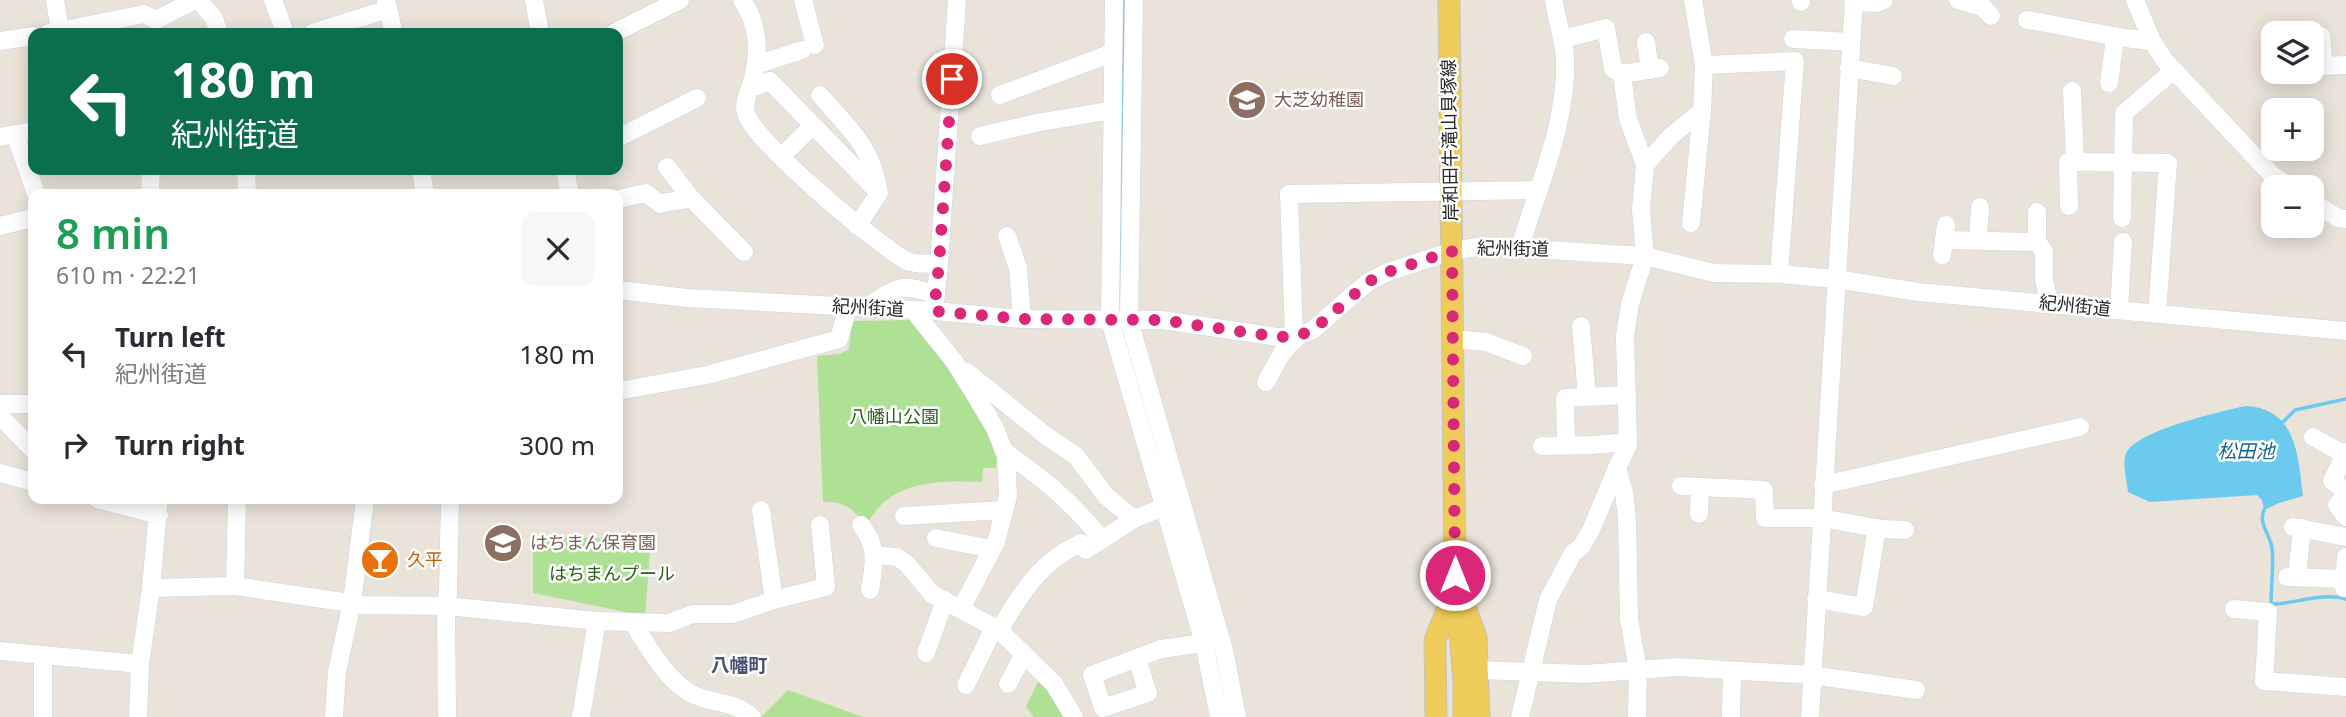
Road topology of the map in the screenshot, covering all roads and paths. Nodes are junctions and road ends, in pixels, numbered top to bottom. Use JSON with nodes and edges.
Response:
{"nodes":[{"id":1,"x":55,"y":0,"type":"edge"},
{"id":2,"x":196,"y":0,"type":"edge"},
{"id":3,"x":273,"y":0,"type":"edge"},
{"id":4,"x":534,"y":0,"type":"edge"},
{"id":5,"x":680,"y":0,"type":"edge"},
{"id":6,"x":742,"y":0,"type":"edge"},
{"id":7,"x":803,"y":0,"type":"edge"},
{"id":8,"x":957,"y":0,"type":"edge"},
{"id":9,"x":1114,"y":0,"type":"edge"},
{"id":10,"x":1134,"y":0,"type":"edge"},
{"id":11,"x":1449,"y":0,"type":"edge"},
{"id":12,"x":1554,"y":0,"type":"edge"},
{"id":13,"x":1693,"y":0,"type":"edge"},
{"id":14,"x":1884,"y":0,"type":"edge"},
{"id":15,"x":1958,"y":0,"type":"edge"},
{"id":16,"x":2135,"y":0,"type":"edge"},
{"id":17,"x":1854,"y":1,"type":"edge"},
{"id":18,"x":387,"y":4,"type":"edge"},
{"id":19,"x":1991,"y":16,"type":"dead end"},
{"id":20,"x":2027,"y":20,"type":"dead end"},
{"id":21,"x":155,"y":26,"type":"edge"},
{"id":22,"x":58,"y":28,"type":"edge"},
{"id":23,"x":78,"y":28,"type":"edge"},
{"id":24,"x":217,"y":28,"type":"edge"},
{"id":25,"x":283,"y":28,"type":"edge"},
{"id":26,"x":325,"y":28,"type":"edge"},
{"id":27,"x":393,"y":28,"type":"edge"},
{"id":28,"x":539,"y":28,"type":"edge"},
{"id":29,"x":623,"y":28,"type":"edge"},
{"id":30,"x":28,"y":37,"type":"edge"},
{"id":31,"x":2115,"y":38,"type":"junction"},
{"id":32,"x":1563,"y":39,"type":"junction"},
{"id":33,"x":1793,"y":39,"type":"dead end"},
{"id":34,"x":0,"y":41,"type":"edge"},
{"id":35,"x":2152,"y":41,"type":"junction"},
{"id":36,"x":1646,"y":42,"type":"dead end"},
{"id":37,"x":1851,"y":42,"type":"junction"},
{"id":38,"x":1112,"y":53,"type":"junction"},
{"id":39,"x":757,"y":65,"type":"junction"},
{"id":40,"x":1704,"y":65,"type":"junction"},
{"id":41,"x":2346,"y":65,"type":"edge"},
{"id":42,"x":2324,"y":66,"type":"edge"},
{"id":43,"x":1849,"y":68,"type":"junction"},
{"id":44,"x":2174,"y":71,"type":"junction"},
{"id":45,"x":1622,"y":74,"type":"junction"},
{"id":46,"x":1893,"y":76,"type":"dead end"},
{"id":47,"x":2109,"y":83,"type":"dead end"},
{"id":48,"x":751,"y":85,"type":"junction"},
{"id":49,"x":2072,"y":91,"type":"dead end"},
{"id":50,"x":820,"y":95,"type":"dead end"},
{"id":51,"x":1000,"y":95,"type":"dead end"},
{"id":52,"x":697,"y":98,"type":"dead end"},
{"id":53,"x":1113,"y":110,"type":"junction"},
{"id":54,"x":1702,"y":111,"type":"junction"},
{"id":55,"x":813,"y":125,"type":"junction"},
{"id":56,"x":16,"y":134,"type":"edge"},
{"id":57,"x":623,"y":135,"type":"edge"},
{"id":58,"x":980,"y":136,"type":"dead end"},
{"id":59,"x":781,"y":157,"type":"junction"},
{"id":60,"x":2075,"y":162,"type":"junction"},
{"id":61,"x":2123,"y":163,"type":"junction"},
{"id":62,"x":1645,"y":165,"type":"junction"},
{"id":63,"x":667,"y":167,"type":"dead end"},
{"id":64,"x":28,"y":170,"type":"edge"},
{"id":65,"x":2272,"y":175,"type":"edge"},
{"id":66,"x":1451,"y":190,"type":"junction"},
{"id":67,"x":1537,"y":190,"type":"junction"},
{"id":68,"x":879,"y":193,"type":"junction"},
{"id":69,"x":623,"y":198,"type":"edge"},
{"id":70,"x":691,"y":198,"type":"junction"},
{"id":71,"x":2069,"y":206,"type":"dead end"},
{"id":72,"x":1980,"y":207,"type":"dead end"},
{"id":73,"x":2324,"y":209,"type":"edge"},
{"id":74,"x":2037,"y":212,"type":"dead end"},
{"id":75,"x":2122,"y":218,"type":"dead end"},
{"id":76,"x":28,"y":219,"type":"edge"},
{"id":77,"x":2346,"y":219,"type":"edge"},
{"id":78,"x":1691,"y":223,"type":"dead end"},
{"id":79,"x":0,"y":226,"type":"edge"},
{"id":80,"x":857,"y":226,"type":"junction"},
{"id":81,"x":1007,"y":236,"type":"dead end"},
{"id":82,"x":1944,"y":240,"type":"dead end"},
{"id":83,"x":1978,"y":240,"type":"junction"},
{"id":84,"x":2037,"y":242,"type":"junction"},
{"id":85,"x":2123,"y":242,"type":"dead end"},
{"id":86,"x":1520,"y":247,"type":"junction"},
{"id":87,"x":1452,"y":251,"type":"junction"},
{"id":88,"x":744,"y":252,"type":"dead end"},
{"id":89,"x":1645,"y":256,"type":"junction"},
{"id":90,"x":939,"y":264,"type":"junction"},
{"id":91,"x":1779,"y":274,"type":"junction"},
{"id":92,"x":1836,"y":279,"type":"junction"},
{"id":93,"x":623,"y":291,"type":"edge"},
{"id":94,"x":935,"y":303,"type":"junction"},
{"id":95,"x":2049,"y":303,"type":"junction"},
{"id":96,"x":857,"y":308,"type":"junction"},
{"id":97,"x":2119,"y":310,"type":"junction"},
{"id":98,"x":914,"y":311,"type":"junction"},
{"id":99,"x":2157,"y":314,"type":"junction"},
{"id":100,"x":1022,"y":319,"type":"junction"},
{"id":101,"x":1120,"y":320,"type":"junction"},
{"id":102,"x":1581,"y":326,"type":"dead end"},
{"id":103,"x":2346,"y":331,"type":"edge"},
{"id":104,"x":1296,"y":336,"type":"junction"},
{"id":105,"x":1453,"y":339,"type":"junction"},
{"id":106,"x":1523,"y":356,"type":"dead end"},
{"id":107,"x":954,"y":361,"type":"junction"},
{"id":108,"x":1266,"y":382,"type":"dead end"},
{"id":109,"x":623,"y":390,"type":"edge"},
{"id":110,"x":1627,"y":395,"type":"junction"},
{"id":111,"x":1587,"y":396,"type":"junction"},
{"id":112,"x":0,"y":404,"type":"edge"},
{"id":113,"x":28,"y":404,"type":"edge"},
{"id":114,"x":0,"y":416,"type":"edge"},
{"id":115,"x":2080,"y":427,"type":"dead end"},
{"id":116,"x":2313,"y":437,"type":"dead end"},
{"id":117,"x":1628,"y":442,"type":"junction"},
{"id":118,"x":28,"y":445,"type":"edge"},
{"id":119,"x":1542,"y":446,"type":"dead end"},
{"id":120,"x":1566,"y":446,"type":"junction"},
{"id":121,"x":1004,"y":452,"type":"junction"},
{"id":122,"x":2345,"y":453,"type":"edge"},
{"id":123,"x":1617,"y":468,"type":"junction"},
{"id":124,"x":0,"y":473,"type":"edge"},
{"id":125,"x":28,"y":481,"type":"edge"},
{"id":126,"x":1823,"y":485,"type":"junction"},
{"id":127,"x":1681,"y":486,"type":"dead end"},
{"id":128,"x":1700,"y":486,"type":"junction"},
{"id":129,"x":2346,"y":493,"type":"edge"},
{"id":130,"x":136,"y":504,"type":"edge"},
{"id":131,"x":237,"y":504,"type":"edge"},
{"id":132,"x":364,"y":504,"type":"edge"},
{"id":133,"x":450,"y":504,"type":"edge"},
{"id":134,"x":159,"y":507,"type":"edge"},
{"id":135,"x":1164,"y":507,"type":"junction"},
{"id":136,"x":761,"y":510,"type":"dead end"},
{"id":137,"x":1004,"y":510,"type":"junction"},
{"id":138,"x":1699,"y":514,"type":"dead end"},
{"id":139,"x":904,"y":516,"type":"dead end"},
{"id":140,"x":2346,"y":517,"type":"edge"},
{"id":141,"x":1821,"y":518,"type":"junction"},
{"id":142,"x":1134,"y":519,"type":"junction"},
{"id":143,"x":820,"y":525,"type":"dead end"},
{"id":144,"x":861,"y":526,"type":"dead end"},
{"id":145,"x":1877,"y":528,"type":"junction"},
{"id":146,"x":1905,"y":530,"type":"dead end"},
{"id":147,"x":2346,"y":537,"type":"edge"},
{"id":148,"x":936,"y":538,"type":"dead end"},
{"id":149,"x":1102,"y":539,"type":"junction"},
{"id":150,"x":992,"y":549,"type":"junction"},
{"id":151,"x":875,"y":555,"type":"junction"},
{"id":152,"x":2346,"y":557,"type":"edge"},
{"id":153,"x":1455,"y":575,"type":"junction"},
{"id":154,"x":2345,"y":582,"type":"edge"},
{"id":155,"x":235,"y":586,"type":"junction"},
{"id":156,"x":151,"y":588,"type":"junction"},
{"id":157,"x":870,"y":590,"type":"dead end"},
{"id":158,"x":774,"y":600,"type":"junction"},
{"id":159,"x":1816,"y":600,"type":"junction"},
{"id":160,"x":352,"y":602,"type":"junction"},
{"id":161,"x":953,"y":605,"type":"junction"},
{"id":162,"x":1449,"y":605,"type":"junction"},
{"id":163,"x":446,"y":606,"type":"junction"},
{"id":164,"x":2234,"y":609,"type":"dead end"},
{"id":165,"x":597,"y":621,"type":"junction"},
{"id":166,"x":634,"y":622,"type":"junction"},
{"id":167,"x":997,"y":629,"type":"junction"},
{"id":168,"x":1204,"y":643,"type":"junction"},
{"id":169,"x":0,"y":651,"type":"edge"},
{"id":170,"x":926,"y":653,"type":"dead end"},
{"id":171,"x":1024,"y":654,"type":"junction"},
{"id":172,"x":43,"y":655,"type":"junction"},
{"id":173,"x":1137,"y":659,"type":"dead end"},
{"id":174,"x":140,"y":664,"type":"junction"},
{"id":175,"x":1479,"y":670,"type":"junction"},
{"id":176,"x":1638,"y":670,"type":"junction"},
{"id":177,"x":1732,"y":671,"type":"junction"},
{"id":178,"x":1530,"y":672,"type":"junction"},
{"id":179,"x":1811,"y":676,"type":"junction"},
{"id":180,"x":1008,"y":684,"type":"dead end"},
{"id":181,"x":966,"y":685,"type":"dead end"},
{"id":182,"x":2346,"y":687,"type":"edge"},
{"id":183,"x":1916,"y":690,"type":"dead end"},
{"id":184,"x":1635,"y":715,"type":"edge"},
{"id":185,"x":1731,"y":715,"type":"edge"},
{"id":186,"x":43,"y":717,"type":"edge"},
{"id":187,"x":138,"y":717,"type":"edge"},
{"id":188,"x":334,"y":717,"type":"edge"},
{"id":189,"x":447,"y":717,"type":"edge"},
{"id":190,"x":581,"y":717,"type":"edge"},
{"id":191,"x":752,"y":717,"type":"edge"},
{"id":192,"x":1073,"y":717,"type":"edge"},
{"id":193,"x":1219,"y":717,"type":"edge"},
{"id":194,"x":1237,"y":717,"type":"edge"},
{"id":195,"x":1436,"y":717,"type":"edge"},
{"id":196,"x":1450,"y":717,"type":"edge"},
{"id":197,"x":1464,"y":717,"type":"edge"},
{"id":198,"x":1479,"y":717,"type":"edge"},
{"id":199,"x":1520,"y":717,"type":"edge"},
{"id":200,"x":1810,"y":717,"type":"edge"}],
"edges":[{"from":1,"to":22,"type":"street"},
{"from":2,"to":21,"type":"street"},
{"from":2,"to":24,"type":"street"},
{"from":3,"to":25,"type":"street"},
{"from":4,"to":28,"type":"street"},
{"from":5,"to":29,"type":"street"},
{"from":6,"to":39,"type":"street"},
{"from":7,"to":39,"type":"street"},
{"from":8,"to":90,"type":"street"},
{"from":9,"to":38,"type":"street"},
{"from":10,"to":101,"type":"street"},
{"from":11,"to":66,"type":"main road","name":"岸和田牛滝山貝塚線"},
{"from":12,"to":32,"type":"street"},
{"from":13,"to":40,"type":"street"},
{"from":14,"to":17,"type":"street"},
{"from":15,"to":19,"type":"street"},
{"from":16,"to":35,"type":"street"},
{"from":17,"to":37,"type":"street"},
{"from":18,"to":26,"type":"street"},
{"from":18,"to":27,"type":"street"},
{"from":20,"to":31,"type":"street"},
{"from":21,"to":23,"type":"street"},
{"from":30,"to":34,"type":"street"},
{"from":31,"to":35,"type":"street"},
{"from":31,"to":47,"type":"street"},
{"from":32,"to":45,"type":"street"},
{"from":32,"to":67,"type":"street"},
{"from":33,"to":37,"type":"street"},
{"from":35,"to":44,"type":"street"},
{"from":36,"to":45,"type":"street"},
{"from":37,"to":43,"type":"street"},
{"from":38,"to":51,"type":"street"},
{"from":38,"to":53,"type":"street"},
{"from":39,"to":48,"type":"street"},
{"from":40,"to":54,"type":"street"},
{"from":40,"to":91,"type":"street"},
{"from":41,"to":42,"type":"street"},
{"from":43,"to":46,"type":"street"},
{"from":43,"to":92,"type":"street"},
{"from":44,"to":61,"type":"street"},
{"from":44,"to":65,"type":"street"},
{"from":45,"to":62,"type":"street"},
{"from":48,"to":55,"type":"street"},
{"from":48,"to":59,"type":"street"},
{"from":49,"to":60,"type":"street"},
{"from":50,"to":68,"type":"street"},
{"from":52,"to":57,"type":"street"},
{"from":53,"to":58,"type":"street"},
{"from":53,"to":101,"type":"street"},
{"from":54,"to":62,"type":"street"},
{"from":54,"to":78,"type":"street"},
{"from":55,"to":59,"type":"street"},
{"from":55,"to":68,"type":"street"},
{"from":56,"to":64,"type":"street"},
{"from":59,"to":80,"type":"street"},
{"from":60,"to":61,"type":"street"},
{"from":60,"to":71,"type":"street"},
{"from":61,"to":75,"type":"street"},
{"from":61,"to":99,"type":"street"},
{"from":62,"to":89,"type":"street"},
{"from":63,"to":70,"type":"street"},
{"from":66,"to":67,"type":"street"},
{"from":66,"to":87,"type":"main road","name":"岸和田牛滝山貝塚線"},
{"from":66,"to":104,"type":"street"},
{"from":67,"to":86,"type":"street"},
{"from":68,"to":80,"type":"street"},
{"from":69,"to":70,"type":"street"},
{"from":70,"to":88,"type":"street"},
{"from":72,"to":83,"type":"street"},
{"from":73,"to":77,"type":"street"},
{"from":74,"to":84,"type":"street"},
{"from":76,"to":79,"type":"street"},
{"from":80,"to":90,"type":"street"},
{"from":81,"to":100,"type":"street"},
{"from":82,"to":83,"type":"street"},
{"from":83,"to":84,"type":"street"},
{"from":84,"to":95,"type":"street"},
{"from":85,"to":97,"type":"street"},
{"from":86,"to":87,"type":"street","name":"紀州街道"},
{"from":86,"to":89,"type":"street","name":"紀州街道"},
{"from":87,"to":104,"type":"street","name":"紀州街道"},
{"from":87,"to":105,"type":"main road","name":"岸和田牛滝山貝塚線"},
{"from":89,"to":91,"type":"street","name":"紀州街道"},
{"from":89,"to":110,"type":"street"},
{"from":90,"to":94,"type":"street"},
{"from":91,"to":92,"type":"street","name":"紀州街道"},
{"from":92,"to":95,"type":"street","name":"紀州街道"},
{"from":92,"to":126,"type":"street"},
{"from":93,"to":96,"type":"street","name":"紀州街道"},
{"from":94,"to":96,"type":"street"},
{"from":94,"to":98,"type":"street","name":"紀州街道"},
{"from":94,"to":100,"type":"street","name":"紀州街道"},
{"from":95,"to":97,"type":"street","name":"紀州街道"},
{"from":96,"to":98,"type":"street","name":"紀州街道"},
{"from":96,"to":109,"type":"street"},
{"from":97,"to":99,"type":"street","name":"紀州街道"},
{"from":98,"to":107,"type":"street"},
{"from":99,"to":103,"type":"street","name":"紀州街道"},
{"from":100,"to":101,"type":"street","name":"紀州街道"},
{"from":101,"to":104,"type":"street","name":"紀州街道"},
{"from":101,"to":135,"type":"street"},
{"from":101,"to":194,"type":"street"},
{"from":102,"to":111,"type":"street"},
{"from":104,"to":108,"type":"street"},
{"from":105,"to":106,"type":"street"},
{"from":105,"to":153,"type":"main road","name":"岸和田牛滝山貝塚線"},
{"from":107,"to":121,"type":"street"},
{"from":107,"to":142,"type":"street"},
{"from":110,"to":111,"type":"street"},
{"from":110,"to":117,"type":"street"},
{"from":111,"to":120,"type":"street"},
{"from":112,"to":113,"type":"street"},
{"from":114,"to":118,"type":"street"},
{"from":115,"to":126,"type":"street"},
{"from":116,"to":122,"type":"street"},
{"from":117,"to":120,"type":"street"},
{"from":117,"to":123,"type":"street"},
{"from":119,"to":120,"type":"street"},
{"from":121,"to":137,"type":"street"},
{"from":121,"to":149,"type":"street"},
{"from":122,"to":129,"type":"street"},
{"from":123,"to":176,"type":"street"},
{"from":123,"to":178,"type":"street"},
{"from":124,"to":125,"type":"street"},
{"from":126,"to":141,"type":"street"},
{"from":127,"to":128,"type":"street"},
{"from":128,"to":138,"type":"street"},
{"from":128,"to":141,"type":"street"},
{"from":129,"to":140,"type":"street"},
{"from":130,"to":134,"type":"street"},
{"from":131,"to":155,"type":"street"},
{"from":132,"to":160,"type":"street"},
{"from":133,"to":163,"type":"street"},
{"from":134,"to":156,"type":"street"},
{"from":135,"to":142,"type":"street"},
{"from":135,"to":168,"type":"street"},
{"from":136,"to":158,"type":"street"},
{"from":137,"to":139,"type":"street"},
{"from":137,"to":150,"type":"street"},
{"from":141,"to":145,"type":"street"},
{"from":141,"to":159,"type":"street"},
{"from":142,"to":149,"type":"street"},
{"from":143,"to":158,"type":"street"},
{"from":144,"to":151,"type":"street"},
{"from":145,"to":146,"type":"street"},
{"from":145,"to":159,"type":"street"},
{"from":147,"to":154,"type":"street"},
{"from":148,"to":150,"type":"street"},
{"from":149,"to":167,"type":"street"},
{"from":150,"to":161,"type":"street"},
{"from":151,"to":157,"type":"street"},
{"from":151,"to":161,"type":"street"},
{"from":152,"to":154,"type":"street"},
{"from":153,"to":162,"type":"main road","name":"岸和田牛滝山貝塚線"},
{"from":153,"to":175,"type":"main road"},
{"from":153,"to":197,"type":"main road","name":"岸和田牛滝山貝塚線"},
{"from":155,"to":156,"type":"street"},
{"from":155,"to":160,"type":"street"},
{"from":156,"to":174,"type":"street"},
{"from":158,"to":166,"type":"street"},
{"from":159,"to":179,"type":"street"},
{"from":160,"to":163,"type":"street"},
{"from":160,"to":188,"type":"street"},
{"from":161,"to":167,"type":"street"},
{"from":161,"to":170,"type":"street"},
{"from":162,"to":195,"type":"main road"},
{"from":162,"to":196,"type":"main road","name":"岸和田牛滝山貝塚線"},
{"from":163,"to":165,"type":"street"},
{"from":163,"to":189,"type":"street"},
{"from":164,"to":182,"type":"street"},
{"from":165,"to":166,"type":"street"},
{"from":165,"to":190,"type":"street"},
{"from":166,"to":191,"type":"street"},
{"from":167,"to":171,"type":"street"},
{"from":167,"to":181,"type":"street"},
{"from":168,"to":173,"type":"street"},
{"from":168,"to":193,"type":"street"},
{"from":169,"to":172,"type":"street"},
{"from":171,"to":180,"type":"street"},
{"from":171,"to":192,"type":"street"},
{"from":172,"to":174,"type":"street"},
{"from":172,"to":186,"type":"street"},
{"from":174,"to":187,"type":"street"},
{"from":175,"to":178,"type":"street"},
{"from":175,"to":198,"type":"main road"},
{"from":176,"to":177,"type":"street"},
{"from":176,"to":178,"type":"street"},
{"from":176,"to":184,"type":"street"},
{"from":177,"to":179,"type":"street"},
{"from":177,"to":185,"type":"street"},
{"from":178,"to":199,"type":"street"},
{"from":179,"to":183,"type":"street"},
{"from":179,"to":200,"type":"street"}]}
